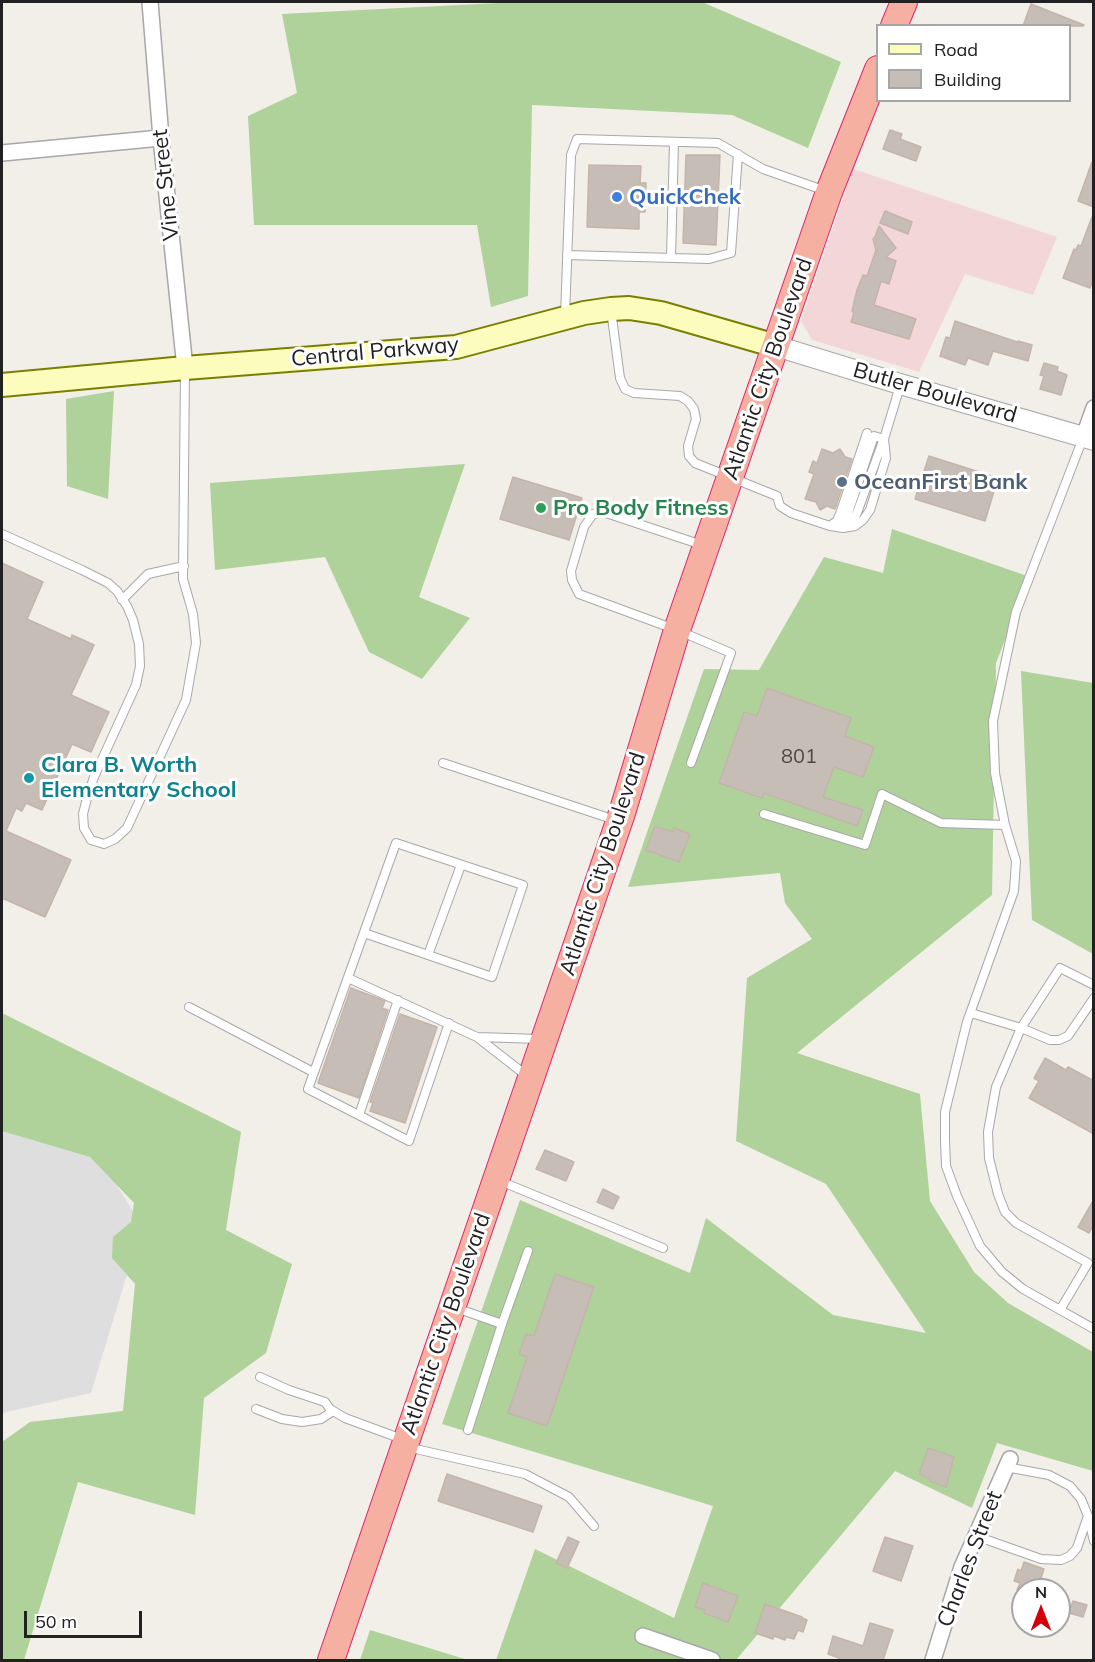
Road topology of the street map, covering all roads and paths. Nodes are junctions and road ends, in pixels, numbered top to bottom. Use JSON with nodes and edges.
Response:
{"nodes":[{"id":1,"x":150,"y":2,"type":"edge"},
{"id":2,"x":904,"y":2,"type":"edge"},
{"id":3,"x":895,"y":24,"type":"edge"},
{"id":4,"x":876,"y":74,"type":"edge"},
{"id":5,"x":161,"y":138,"type":"junction"},
{"id":6,"x":674,"y":142,"type":"junction"},
{"id":7,"x":2,"y":153,"type":"edge"},
{"id":8,"x":738,"y":154,"type":"junction"},
{"id":9,"x":829,"y":192,"type":"junction"},
{"id":10,"x":567,"y":255,"type":"junction"},
{"id":11,"x":671,"y":258,"type":"junction"},
{"id":12,"x":611,"y":309,"type":"junction"},
{"id":13,"x":565,"y":318,"type":"junction"},
{"id":14,"x":776,"y":346,"type":"junction"},
{"id":15,"x":185,"y":368,"type":"junction"},
{"id":16,"x":900,"y":384,"type":"junction"},
{"id":17,"x":2,"y":385,"type":"edge"},
{"id":18,"x":1094,"y":408,"type":"edge"},
{"id":19,"x":1089,"y":438,"type":"edge"},
{"id":20,"x":884,"y":439,"type":"junction"},
{"id":21,"x":730,"y":477,"type":"junction"},
{"id":22,"x":830,"y":526,"type":"junction"},
{"id":23,"x":2,"y":534,"type":"edge"},
{"id":24,"x":706,"y":546,"type":"junction"},
{"id":25,"x":184,"y":566,"type":"junction"},
{"id":26,"x":122,"y":600,"type":"junction"},
{"id":27,"x":677,"y":630,"type":"junction"},
{"id":28,"x":443,"y":763,"type":"dead end"},
{"id":29,"x":692,"y":763,"type":"dead end"},
{"id":30,"x":764,"y":813,"type":"dead end"},
{"id":31,"x":619,"y":821,"type":"junction"},
{"id":32,"x":1005,"y":825,"type":"junction"},
{"id":33,"x":461,"y":865,"type":"junction"},
{"id":34,"x":364,"y":933,"type":"junction"},
{"id":35,"x":428,"y":955,"type":"junction"},
{"id":36,"x":348,"y":978,"type":"junction"},
{"id":37,"x":1094,"y":985,"type":"edge"},
{"id":38,"x":1094,"y":998,"type":"edge"},
{"id":39,"x":398,"y":1000,"type":"junction"},
{"id":40,"x":189,"y":1007,"type":"dead end"},
{"id":41,"x":971,"y":1013,"type":"junction"},
{"id":42,"x":449,"y":1023,"type":"junction"},
{"id":43,"x":1022,"y":1028,"type":"junction"},
{"id":44,"x":477,"y":1037,"type":"junction"},
{"id":45,"x":544,"y":1039,"type":"junction"},
{"id":46,"x":314,"y":1072,"type":"junction"},
{"id":47,"x":531,"y":1078,"type":"junction"},
{"id":48,"x":359,"y":1115,"type":"junction"},
{"id":49,"x":495,"y":1180,"type":"junction"},
{"id":50,"x":663,"y":1248,"type":"dead end"},
{"id":51,"x":528,"y":1251,"type":"dead end"},
{"id":52,"x":1091,"y":1264,"type":"edge"},
{"id":53,"x":452,"y":1307,"type":"junction"},
{"id":54,"x":1060,"y":1310,"type":"junction"},
{"id":55,"x":502,"y":1324,"type":"junction"},
{"id":56,"x":1094,"y":1329,"type":"edge"},
{"id":57,"x":260,"y":1377,"type":"dead end"},
{"id":58,"x":256,"y":1409,"type":"dead end"},
{"id":59,"x":333,"y":1411,"type":"junction"},
{"id":60,"x":468,"y":1430,"type":"dead end"},
{"id":61,"x":406,"y":1443,"type":"junction"},
{"id":62,"x":1008,"y":1463,"type":"joint"},
{"id":63,"x":1088,"y":1515,"type":"junction"},
{"id":64,"x":594,"y":1526,"type":"dead end"},
{"id":65,"x":976,"y":1536,"type":"junction"},
{"id":66,"x":1094,"y":1541,"type":"edge"},
{"id":67,"x":643,"y":1636,"type":"dead end"},
{"id":68,"x":331,"y":1660,"type":"edge"},
{"id":69,"x":712,"y":1660,"type":"edge"},
{"id":70,"x":933,"y":1660,"type":"edge"}],
"edges":[{"from":1,"to":5,"type":"street","name":"Vine Street"},
{"from":2,"to":3,"type":"highway"},
{"from":4,"to":9,"type":"highway","name":"Atlantic City Boulevard"},
{"from":5,"to":7,"type":"street"},
{"from":5,"to":15,"type":"street","name":"Vine Street"},
{"from":6,"to":8,"type":"lane"},
{"from":6,"to":10,"type":"lane"},
{"from":6,"to":11,"type":"lane"},
{"from":8,"to":9,"type":"lane"},
{"from":8,"to":11,"type":"lane"},
{"from":9,"to":14,"type":"highway","name":"Atlantic City Boulevard"},
{"from":10,"to":11,"type":"lane"},
{"from":10,"to":13,"type":"lane"},
{"from":12,"to":13,"type":"main road","name":"Central Parkway"},
{"from":12,"to":14,"type":"main road","name":"Central Parkway"},
{"from":12,"to":21,"type":"lane"},
{"from":13,"to":15,"type":"main road","name":"Central Parkway"},
{"from":14,"to":16,"type":"street","name":"Butler Boulevard"},
{"from":14,"to":21,"type":"highway","name":"Atlantic City Boulevard"},
{"from":15,"to":17,"type":"main road","name":"Central Parkway"},
{"from":15,"to":25,"type":"lane"},
{"from":16,"to":19,"type":"street","name":"Butler Boulevard"},
{"from":16,"to":20,"type":"lane"},
{"from":18,"to":19,"type":"street"},
{"from":19,"to":32,"type":"lane"},
{"from":20,"to":22,"type":"lane"},
{"from":20,"to":22,"type":"lane"},
{"from":21,"to":22,"type":"lane"},
{"from":21,"to":24,"type":"highway","name":"Atlantic City Boulevard"},
{"from":23,"to":26,"type":"lane"},
{"from":24,"to":27,"type":"highway","name":"Atlantic City Boulevard"},
{"from":24,"to":27,"type":"lane"},
{"from":25,"to":26,"type":"lane"},
{"from":25,"to":26,"type":"lane"},
{"from":27,"to":29,"type":"lane"},
{"from":27,"to":31,"type":"highway","name":"Atlantic City Boulevard"},
{"from":28,"to":31,"type":"lane"},
{"from":30,"to":32,"type":"lane"},
{"from":31,"to":45,"type":"highway","name":"Atlantic City Boulevard"},
{"from":32,"to":41,"type":"lane"},
{"from":33,"to":34,"type":"lane"},
{"from":33,"to":35,"type":"lane"},
{"from":33,"to":35,"type":"lane"},
{"from":34,"to":35,"type":"lane"},
{"from":34,"to":36,"type":"lane"},
{"from":36,"to":39,"type":"lane"},
{"from":36,"to":46,"type":"lane"},
{"from":37,"to":43,"type":"lane"},
{"from":38,"to":43,"type":"lane"},
{"from":39,"to":42,"type":"lane"},
{"from":39,"to":48,"type":"lane"},
{"from":40,"to":46,"type":"lane"},
{"from":41,"to":43,"type":"lane"},
{"from":41,"to":54,"type":"lane"},
{"from":42,"to":44,"type":"lane"},
{"from":42,"to":48,"type":"lane"},
{"from":43,"to":52,"type":"lane"},
{"from":44,"to":45,"type":"lane"},
{"from":44,"to":47,"type":"lane"},
{"from":45,"to":47,"type":"highway","name":"Atlantic City Boulevard"},
{"from":46,"to":48,"type":"lane"},
{"from":47,"to":49,"type":"highway","name":"Atlantic City Boulevard"},
{"from":49,"to":50,"type":"lane"},
{"from":49,"to":53,"type":"highway","name":"Atlantic City Boulevard"},
{"from":51,"to":55,"type":"lane"},
{"from":52,"to":54,"type":"lane"},
{"from":53,"to":55,"type":"lane"},
{"from":53,"to":61,"type":"highway","name":"Atlantic City Boulevard"},
{"from":54,"to":56,"type":"lane"},
{"from":55,"to":60,"type":"lane"},
{"from":57,"to":59,"type":"lane"},
{"from":58,"to":59,"type":"lane"},
{"from":59,"to":61,"type":"lane"},
{"from":61,"to":64,"type":"lane"},
{"from":61,"to":68,"type":"highway","name":"Atlantic City Boulevard"},
{"from":62,"to":63,"type":"lane"},
{"from":62,"to":65,"type":"street","name":"Charles Street"},
{"from":63,"to":65,"type":"lane"},
{"from":63,"to":66,"type":"lane"},
{"from":65,"to":70,"type":"street","name":"Charles Street"},
{"from":67,"to":69,"type":"street"}]}
